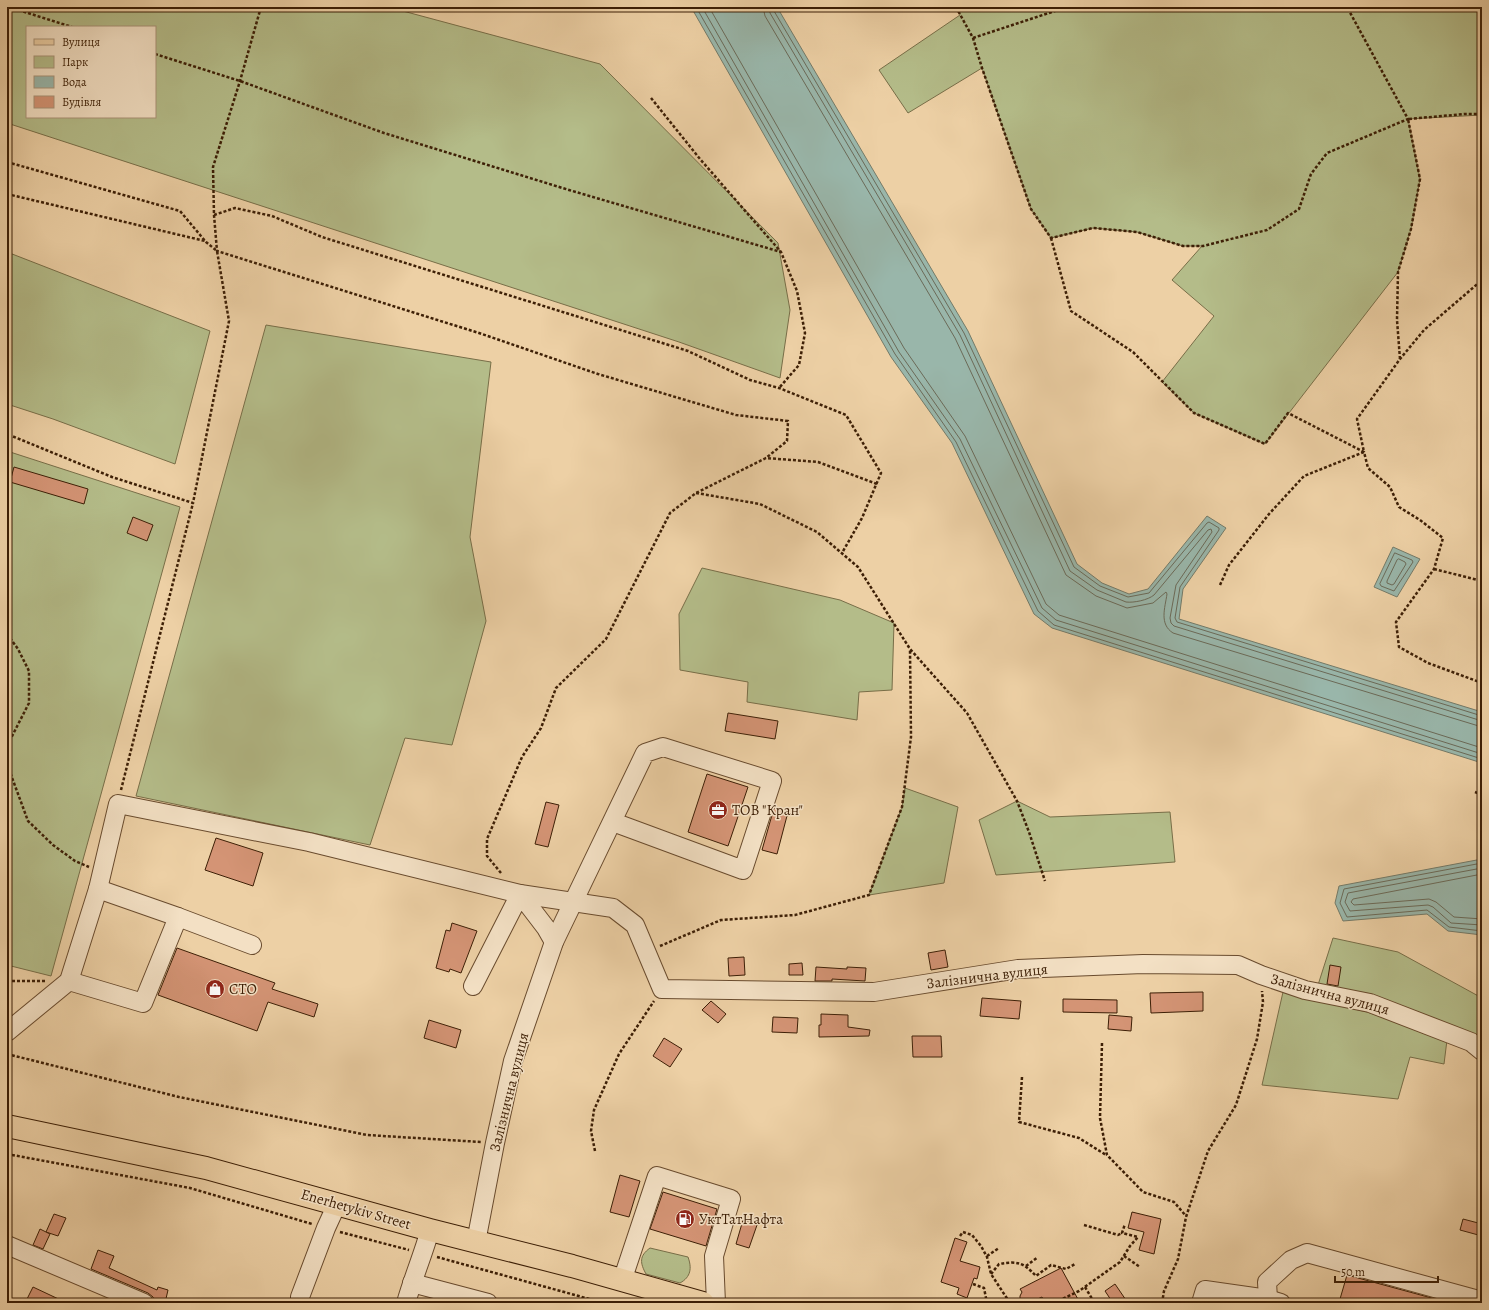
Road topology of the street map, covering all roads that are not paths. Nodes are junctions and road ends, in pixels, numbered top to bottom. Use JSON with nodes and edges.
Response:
{"nodes":[{"id":1,"x":613,"y":822,"type":"junction"},
{"id":2,"x":99,"y":881,"type":"junction"},
{"id":3,"x":520,"y":894,"type":"junction"},
{"id":4,"x":576,"y":897,"type":"junction"},
{"id":5,"x":178,"y":917,"type":"junction"},
{"id":6,"x":554,"y":942,"type":"junction"},
{"id":7,"x":252,"y":945,"type":"dead end"},
{"id":8,"x":70,"y":980,"type":"junction"},
{"id":9,"x":473,"y":986,"type":"dead end"},
{"id":10,"x":7,"y":1032,"type":"edge"},
{"id":11,"x":1482,"y":1051,"type":"edge"},
{"id":12,"x":7,"y":1126,"type":"edge"},
{"id":13,"x":337,"y":1204,"type":"junction"},
{"id":14,"x":430,"y":1230,"type":"junction"},
{"id":15,"x":476,"y":1242,"type":"junction"},
{"id":16,"x":7,"y":1245,"type":"edge"},
{"id":17,"x":622,"y":1281,"type":"junction"},
{"id":18,"x":412,"y":1283,"type":"junction"},
{"id":19,"x":675,"y":1299,"type":"edge"},
{"id":20,"x":1274,"y":1301,"type":"edge"},
{"id":21,"x":1482,"y":1301,"type":"edge"},
{"id":22,"x":144,"y":1303,"type":"edge"},
{"id":23,"x":300,"y":1303,"type":"edge"},
{"id":24,"x":406,"y":1303,"type":"edge"},
{"id":25,"x":488,"y":1303,"type":"edge"},
{"id":26,"x":703,"y":1303,"type":"edge"},
{"id":27,"x":716,"y":1303,"type":"edge"},
{"id":28,"x":1201,"y":1303,"type":"edge"}],
"edges":[{"from":1,"to":1,"type":"street","name":"Залізнична вулиця"},
{"from":1,"to":4,"type":"street","name":"Залізнична вулиця"},
{"from":2,"to":3,"type":"street"},
{"from":2,"to":5,"type":"street"},
{"from":2,"to":8,"type":"street"},
{"from":3,"to":4,"type":"street"},
{"from":3,"to":6,"type":"street"},
{"from":3,"to":9,"type":"street"},
{"from":4,"to":6,"type":"street","name":"Залізнична вулиця"},
{"from":4,"to":11,"type":"street","name":"Залізнична вулиця"},
{"from":5,"to":7,"type":"street"},
{"from":5,"to":8,"type":"street"},
{"from":6,"to":15,"type":"street","name":"Залізнична вулиця"},
{"from":8,"to":10,"type":"street"},
{"from":12,"to":13,"type":"main road","name":"Enerhetykiv Street"},
{"from":13,"to":14,"type":"main road","name":"Enerhetykiv Street"},
{"from":13,"to":23,"type":"street"},
{"from":14,"to":15,"type":"main road","name":"Enerhetykiv Street"},
{"from":14,"to":18,"type":"street"},
{"from":15,"to":17,"type":"main road","name":"Enerhetykiv Street"},
{"from":16,"to":22,"type":"street"},
{"from":17,"to":19,"type":"main road","name":"Enerhetykiv Street"},
{"from":17,"to":27,"type":"street"},
{"from":18,"to":24,"type":"street"},
{"from":18,"to":25,"type":"street"},
{"from":19,"to":26,"type":"main road","name":"Enerhetykiv Street"},
{"from":20,"to":21,"type":"street"},
{"from":20,"to":28,"type":"street"}]}
